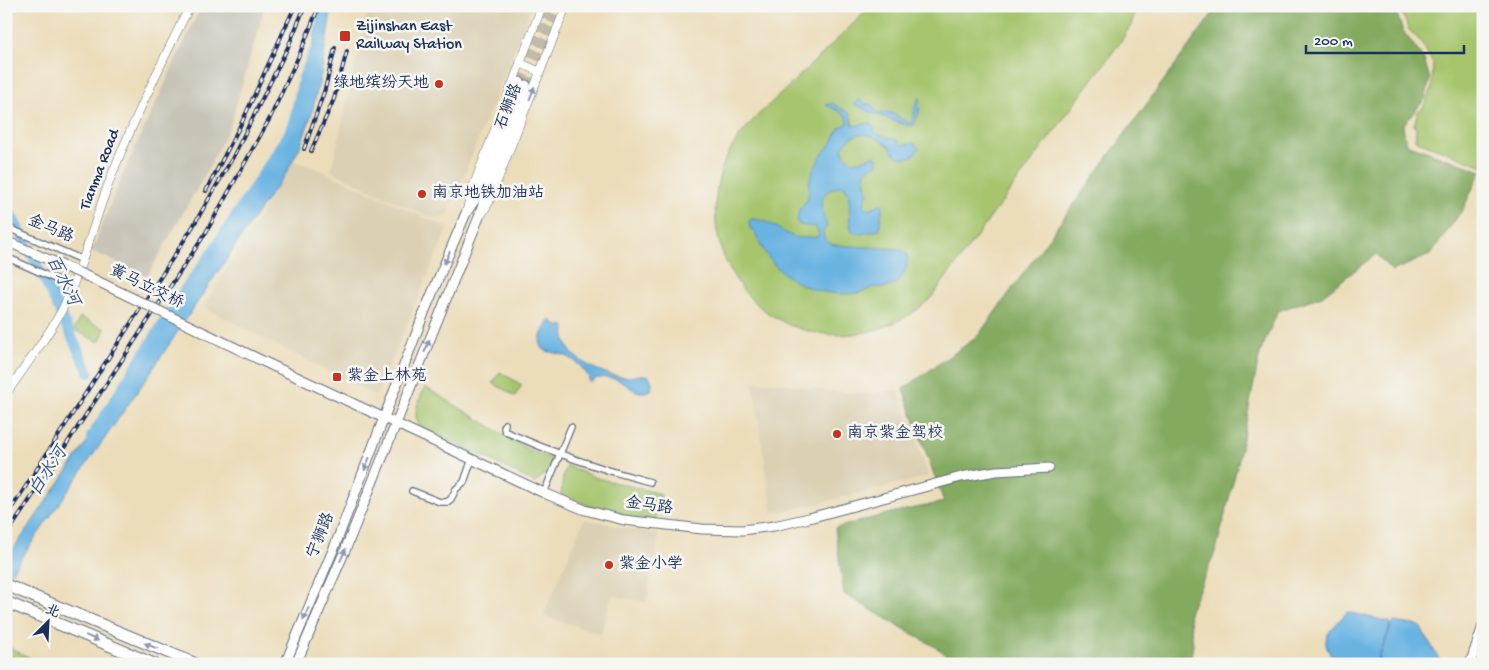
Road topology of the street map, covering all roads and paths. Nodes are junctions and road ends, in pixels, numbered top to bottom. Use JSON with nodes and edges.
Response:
{"nodes":[{"id":1,"x":190,"y":6,"type":"edge"},
{"id":2,"x":542,"y":6,"type":"edge"},
{"id":3,"x":566,"y":6,"type":"edge"},
{"id":4,"x":520,"y":63,"type":"junction"},
{"id":5,"x":540,"y":72,"type":"junction"},
{"id":6,"x":466,"y":213,"type":"junction"},
{"id":7,"x":479,"y":218,"type":"junction"},
{"id":8,"x":6,"y":227,"type":"edge"},
{"id":9,"x":6,"y":241,"type":"edge"},
{"id":10,"x":6,"y":257,"type":"edge"},
{"id":11,"x":83,"y":260,"type":"junction"},
{"id":12,"x":73,"y":287,"type":"junction"},
{"id":13,"x":271,"y":365,"type":"joint"},
{"id":14,"x":6,"y":394,"type":"edge"},
{"id":15,"x":385,"y":418,"type":"junction"},
{"id":16,"x":396,"y":424,"type":"junction"},
{"id":17,"x":505,"y":424,"type":"dead end"},
{"id":18,"x":571,"y":427,"type":"dead end"},
{"id":19,"x":560,"y":455,"type":"junction"},
{"id":20,"x":472,"y":459,"type":"junction"},
{"id":21,"x":1049,"y":468,"type":"dead end"},
{"id":22,"x":650,"y":482,"type":"dead end"},
{"id":23,"x":412,"y":491,"type":"dead end"},
{"id":24,"x":544,"y":493,"type":"junction"},
{"id":25,"x":6,"y":585,"type":"edge"},
{"id":26,"x":10,"y":604,"type":"edge"},
{"id":27,"x":1483,"y":626,"type":"edge"},
{"id":28,"x":154,"y":664,"type":"edge"},
{"id":29,"x":196,"y":664,"type":"edge"},
{"id":30,"x":285,"y":664,"type":"edge"},
{"id":31,"x":296,"y":664,"type":"edge"},
{"id":32,"x":1470,"y":664,"type":"edge"}],
"edges":[{"from":1,"to":11,"type":"street","name":"Tianma Road"},
{"from":2,"to":4,"type":"street","name":"石狮路"},
{"from":3,"to":5,"type":"street","name":"石狮路"},
{"from":4,"to":5,"type":"street"},
{"from":4,"to":6,"type":"street","name":"石狮路"},
{"from":7,"to":5,"type":"street","name":"石狮路","one_way":true},
{"from":6,"to":7,"type":"main road","name":"石狮路"},
{"from":6,"to":15,"type":"main road","name":"石狮路","one_way":true},
{"from":16,"to":7,"type":"main road","name":"石狮路","one_way":true},
{"from":8,"to":11,"type":"street","name":"金马路"},
{"from":9,"to":13,"type":"main road","name":"黄马立交桥","bridge":true},
{"from":10,"to":12,"type":"street"},
{"from":11,"to":12,"type":"street","name":"Tianma Road"},
{"from":12,"to":14,"type":"street","name":"Tianma Road"},
{"from":13,"to":15,"type":"main road","name":"金马路"},
{"from":15,"to":16,"type":"main road","name":"金马路"},
{"from":15,"to":30,"type":"main road","name":"宁狮路","one_way":true},
{"from":16,"to":20,"type":"main road","name":"金马路"},
{"from":31,"to":16,"type":"main road","name":"宁狮路","one_way":true},
{"from":17,"to":19,"type":"street"},
{"from":18,"to":19,"type":"street"},
{"from":19,"to":22,"type":"street"},
{"from":19,"to":24,"type":"street"},
{"from":20,"to":23,"type":"street"},
{"from":20,"to":24,"type":"main road","name":"金马路"},
{"from":21,"to":24,"type":"main road","name":"金马路"},
{"from":29,"to":25,"type":"highway","one_way":true},
{"from":26,"to":28,"type":"highway","one_way":true},
{"from":27,"to":32,"type":"main road"}]}
